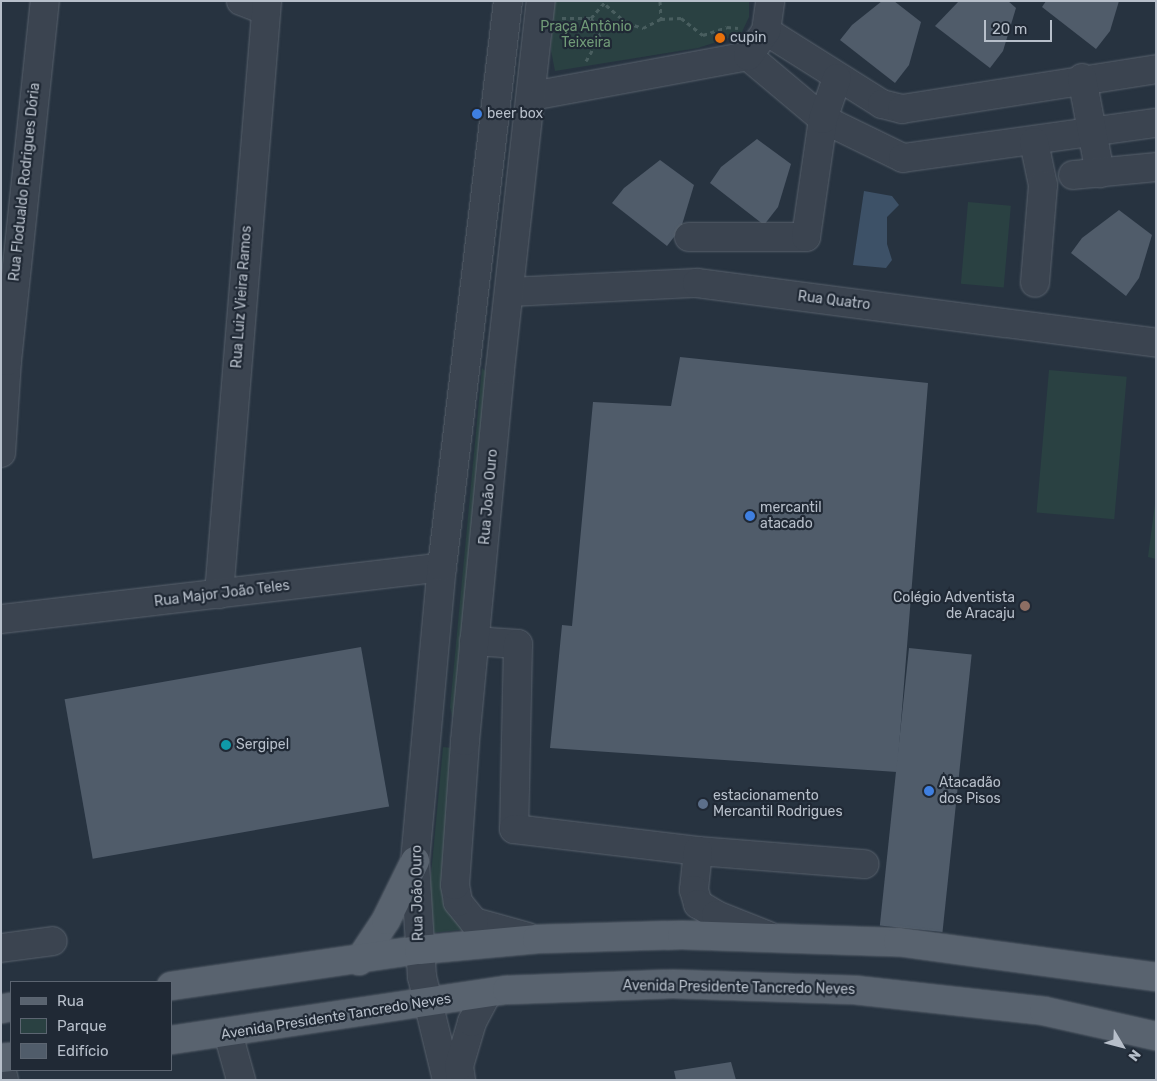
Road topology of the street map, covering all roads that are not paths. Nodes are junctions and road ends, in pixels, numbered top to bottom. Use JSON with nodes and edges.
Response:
{"nodes":[{"id":1,"x":45,"y":1,"type":"edge"},
{"id":2,"x":508,"y":1,"type":"edge"},
{"id":3,"x":770,"y":1,"type":"edge"},
{"id":4,"x":257,"y":4,"type":"edge"},
{"id":5,"x":540,"y":7,"type":"edge"},
{"id":6,"x":766,"y":31,"type":"junction"},
{"id":7,"x":748,"y":56,"type":"junction"},
{"id":8,"x":1156,"y":69,"type":"edge"},
{"id":9,"x":837,"y":78,"type":"junction"},
{"id":10,"x":1082,"y":78,"type":"junction"},
{"id":11,"x":532,"y":96,"type":"junction"},
{"id":12,"x":823,"y":119,"type":"junction"},
{"id":13,"x":1156,"y":123,"type":"edge"},
{"id":14,"x":1090,"y":133,"type":"junction"},
{"id":15,"x":1034,"y":142,"type":"junction"},
{"id":16,"x":1156,"y":167,"type":"edge"},
{"id":17,"x":1100,"y":173,"type":"junction"},
{"id":18,"x":1073,"y":175,"type":"dead end"},
{"id":19,"x":12,"y":184,"type":"edge"},
{"id":20,"x":689,"y":237,"type":"dead end"},
{"id":21,"x":1035,"y":283,"type":"dead end"},
{"id":22,"x":510,"y":292,"type":"junction"},
{"id":23,"x":1156,"y":343,"type":"edge"},
{"id":24,"x":4,"y":361,"type":"edge"},
{"id":25,"x":467,"y":369,"type":"junction"},
{"id":26,"x":500,"y":370,"type":"junction"},
{"id":27,"x":1,"y":453,"type":"edge"},
{"id":28,"x":442,"y":567,"type":"junction"},
{"id":29,"x":219,"y":594,"type":"junction"},
{"id":30,"x":1,"y":620,"type":"edge"},
{"id":31,"x":474,"y":642,"type":"junction"},
{"id":32,"x":429,"y":734,"type":"junction"},
{"id":33,"x":465,"y":741,"type":"junction"},
{"id":34,"x":698,"y":851,"type":"junction"},
{"id":35,"x":415,"y":860,"type":"junction"},
{"id":36,"x":864,"y":864,"type":"dead end"},
{"id":37,"x":775,"y":938,"type":"junction"},
{"id":38,"x":537,"y":939,"type":"junction"},
{"id":39,"x":53,"y":941,"type":"dead end"},
{"id":40,"x":1,"y":948,"type":"edge"},
{"id":41,"x":419,"y":950,"type":"junction"},
{"id":42,"x":359,"y":961,"type":"junction"},
{"id":43,"x":1156,"y":978,"type":"edge"},
{"id":44,"x":172,"y":986,"type":"edge"},
{"id":45,"x":487,"y":994,"type":"junction"},
{"id":46,"x":427,"y":1003,"type":"junction"},
{"id":47,"x":228,"y":1033,"type":"junction"},
{"id":48,"x":1156,"y":1036,"type":"edge"},
{"id":49,"x":172,"y":1040,"type":"edge"},
{"id":50,"x":1,"y":1068,"type":"edge"},
{"id":51,"x":4,"y":1080,"type":"edge"},
{"id":52,"x":241,"y":1080,"type":"edge"},
{"id":53,"x":447,"y":1080,"type":"edge"},
{"id":54,"x":461,"y":1080,"type":"edge"}],
"edges":[{"from":1,"to":19,"type":"street","name":"Rua Flodualdo Rodrigues Dória"},
{"from":2,"to":25,"type":"street","name":"Rua João Ouro"},
{"from":3,"to":6,"type":"street"},
{"from":4,"to":29,"type":"street","name":"Rua Luiz Vieira Ramos"},
{"from":5,"to":11,"type":"street","name":"Rua João Ouro"},
{"from":6,"to":7,"type":"street"},
{"from":6,"to":9,"type":"street"},
{"from":7,"to":11,"type":"street"},
{"from":7,"to":12,"type":"street"},
{"from":8,"to":10,"type":"street"},
{"from":9,"to":10,"type":"street"},
{"from":9,"to":12,"type":"street"},
{"from":10,"to":14,"type":"street"},
{"from":11,"to":22,"type":"street","name":"Rua João Ouro"},
{"from":12,"to":15,"type":"street"},
{"from":12,"to":20,"type":"street"},
{"from":13,"to":14,"type":"street"},
{"from":14,"to":15,"type":"street"},
{"from":14,"to":17,"type":"street"},
{"from":15,"to":21,"type":"street"},
{"from":16,"to":17,"type":"street"},
{"from":17,"to":18,"type":"street"},
{"from":19,"to":24,"type":"street","name":"Rua Flodualdo Rodrigues Dória"},
{"from":22,"to":23,"type":"street","name":"Rua Quatro"},
{"from":22,"to":26,"type":"street","name":"Rua João Ouro"},
{"from":24,"to":27,"type":"street","name":"Rua Flodualdo Rodrigues Dória"},
{"from":25,"to":26,"type":"street"},
{"from":25,"to":28,"type":"street","name":"Rua João Ouro"},
{"from":26,"to":31,"type":"street","name":"Rua João Ouro"},
{"from":28,"to":29,"type":"street","name":"Rua Major João Teles"},
{"from":28,"to":32,"type":"street","name":"Rua João Ouro"},
{"from":29,"to":30,"type":"street","name":"Rua Major João Teles"},
{"from":31,"to":33,"type":"street","name":"Rua João Ouro"},
{"from":31,"to":34,"type":"street"},
{"from":32,"to":33,"type":"street"},
{"from":32,"to":35,"type":"street","name":"Rua João Ouro"},
{"from":33,"to":38,"type":"street","name":"Rua João Ouro"},
{"from":34,"to":36,"type":"street"},
{"from":34,"to":37,"type":"street"},
{"from":35,"to":41,"type":"street","name":"Rua João Ouro"},
{"from":35,"to":42,"type":"main road"},
{"from":37,"to":38,"type":"main road"},
{"from":37,"to":43,"type":"main road"},
{"from":38,"to":41,"type":"main road"},
{"from":39,"to":40,"type":"street"},
{"from":41,"to":42,"type":"main road"},
{"from":41,"to":46,"type":"street","name":"Rua João Ouro"},
{"from":42,"to":44,"type":"main road"},
{"from":45,"to":46,"type":"main road","name":"Avenida Presidente Tancredo Neves"},
{"from":45,"to":48,"type":"main road","name":"Avenida Presidente Tancredo Neves"},
{"from":45,"to":54,"type":"street"},
{"from":46,"to":47,"type":"main road","name":"Avenida Presidente Tancredo Neves"},
{"from":46,"to":53,"type":"street","name":"Rua João Ouro"},
{"from":47,"to":49,"type":"main road","name":"Avenida Presidente Tancredo Neves"},
{"from":47,"to":52,"type":"street"},
{"from":50,"to":51,"type":"street"}]}
